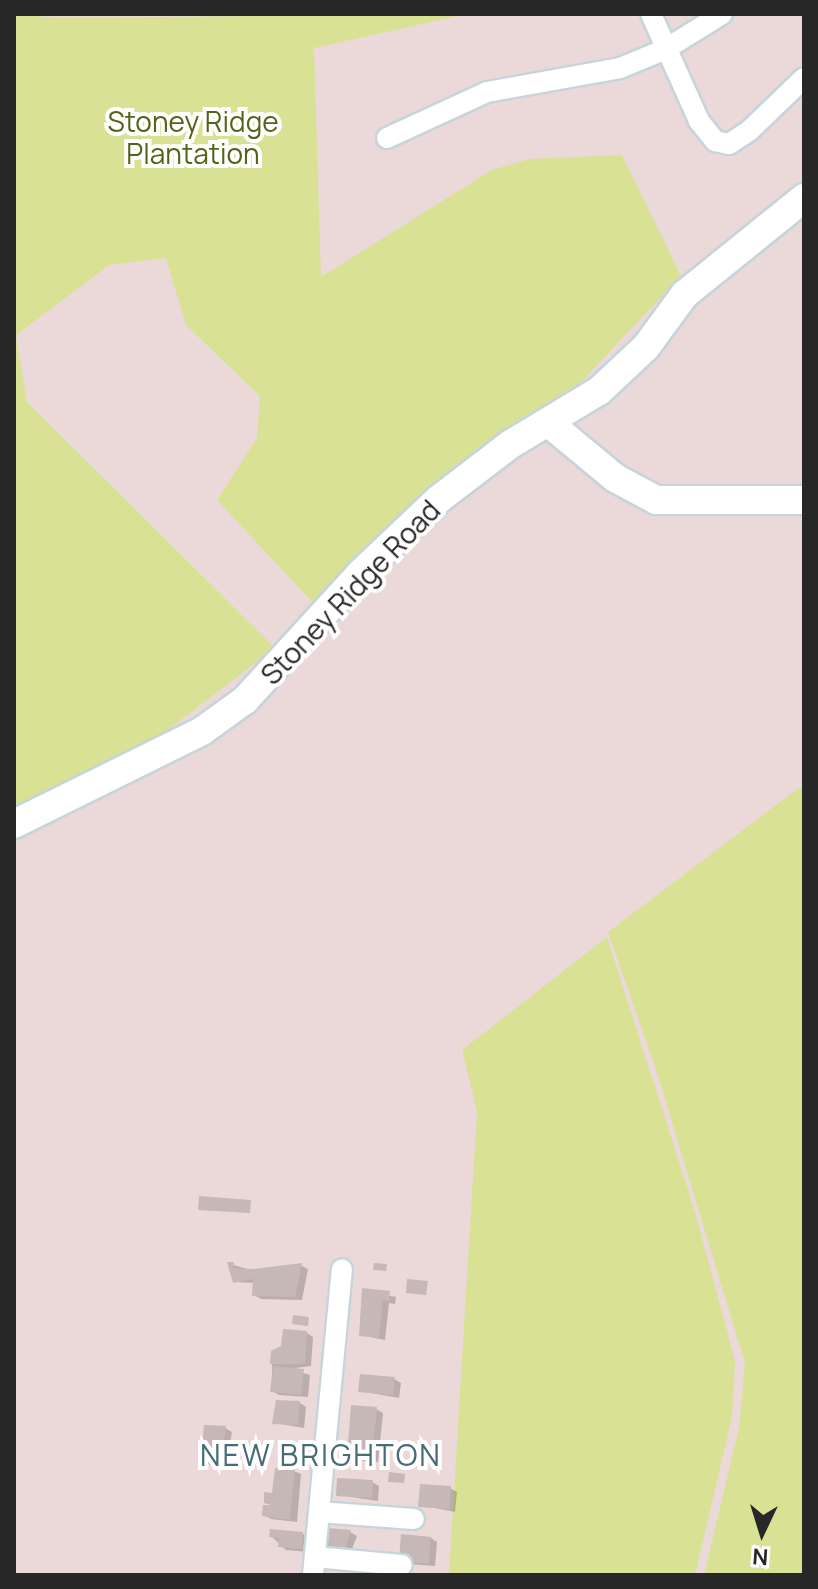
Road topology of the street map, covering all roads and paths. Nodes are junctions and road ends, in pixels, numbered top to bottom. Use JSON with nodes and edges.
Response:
{"nodes":[{"id":1,"x":651,"y":14,"type":"edge"},
{"id":2,"x":722,"y":14,"type":"edge"},
{"id":3,"x":664,"y":50,"type":"junction"},
{"id":4,"x":804,"y":78,"type":"edge"},
{"id":5,"x":387,"y":138,"type":"dead end"},
{"id":6,"x":804,"y":198,"type":"edge"},
{"id":7,"x":550,"y":424,"type":"junction"},
{"id":8,"x":804,"y":500,"type":"edge"},
{"id":9,"x":14,"y":824,"type":"edge"},
{"id":10,"x":342,"y":1269,"type":"dead end"},
{"id":11,"x":319,"y":1512,"type":"junction"},
{"id":12,"x":414,"y":1519,"type":"dead end"},
{"id":13,"x":402,"y":1565,"type":"dead end"},
{"id":14,"x":314,"y":1566,"type":"edge"}],
"edges":[{"from":1,"to":3,"type":"street"},
{"from":2,"to":3,"type":"street"},
{"from":3,"to":4,"type":"street"},
{"from":3,"to":5,"type":"street"},
{"from":6,"to":7,"type":"street","name":"Stoney Ridge Road"},
{"from":7,"to":8,"type":"street"},
{"from":7,"to":9,"type":"street","name":"Stoney Ridge Road"},
{"from":10,"to":11,"type":"street"},
{"from":11,"to":12,"type":"street"},
{"from":11,"to":14,"type":"street"},
{"from":13,"to":14,"type":"street"}]}
